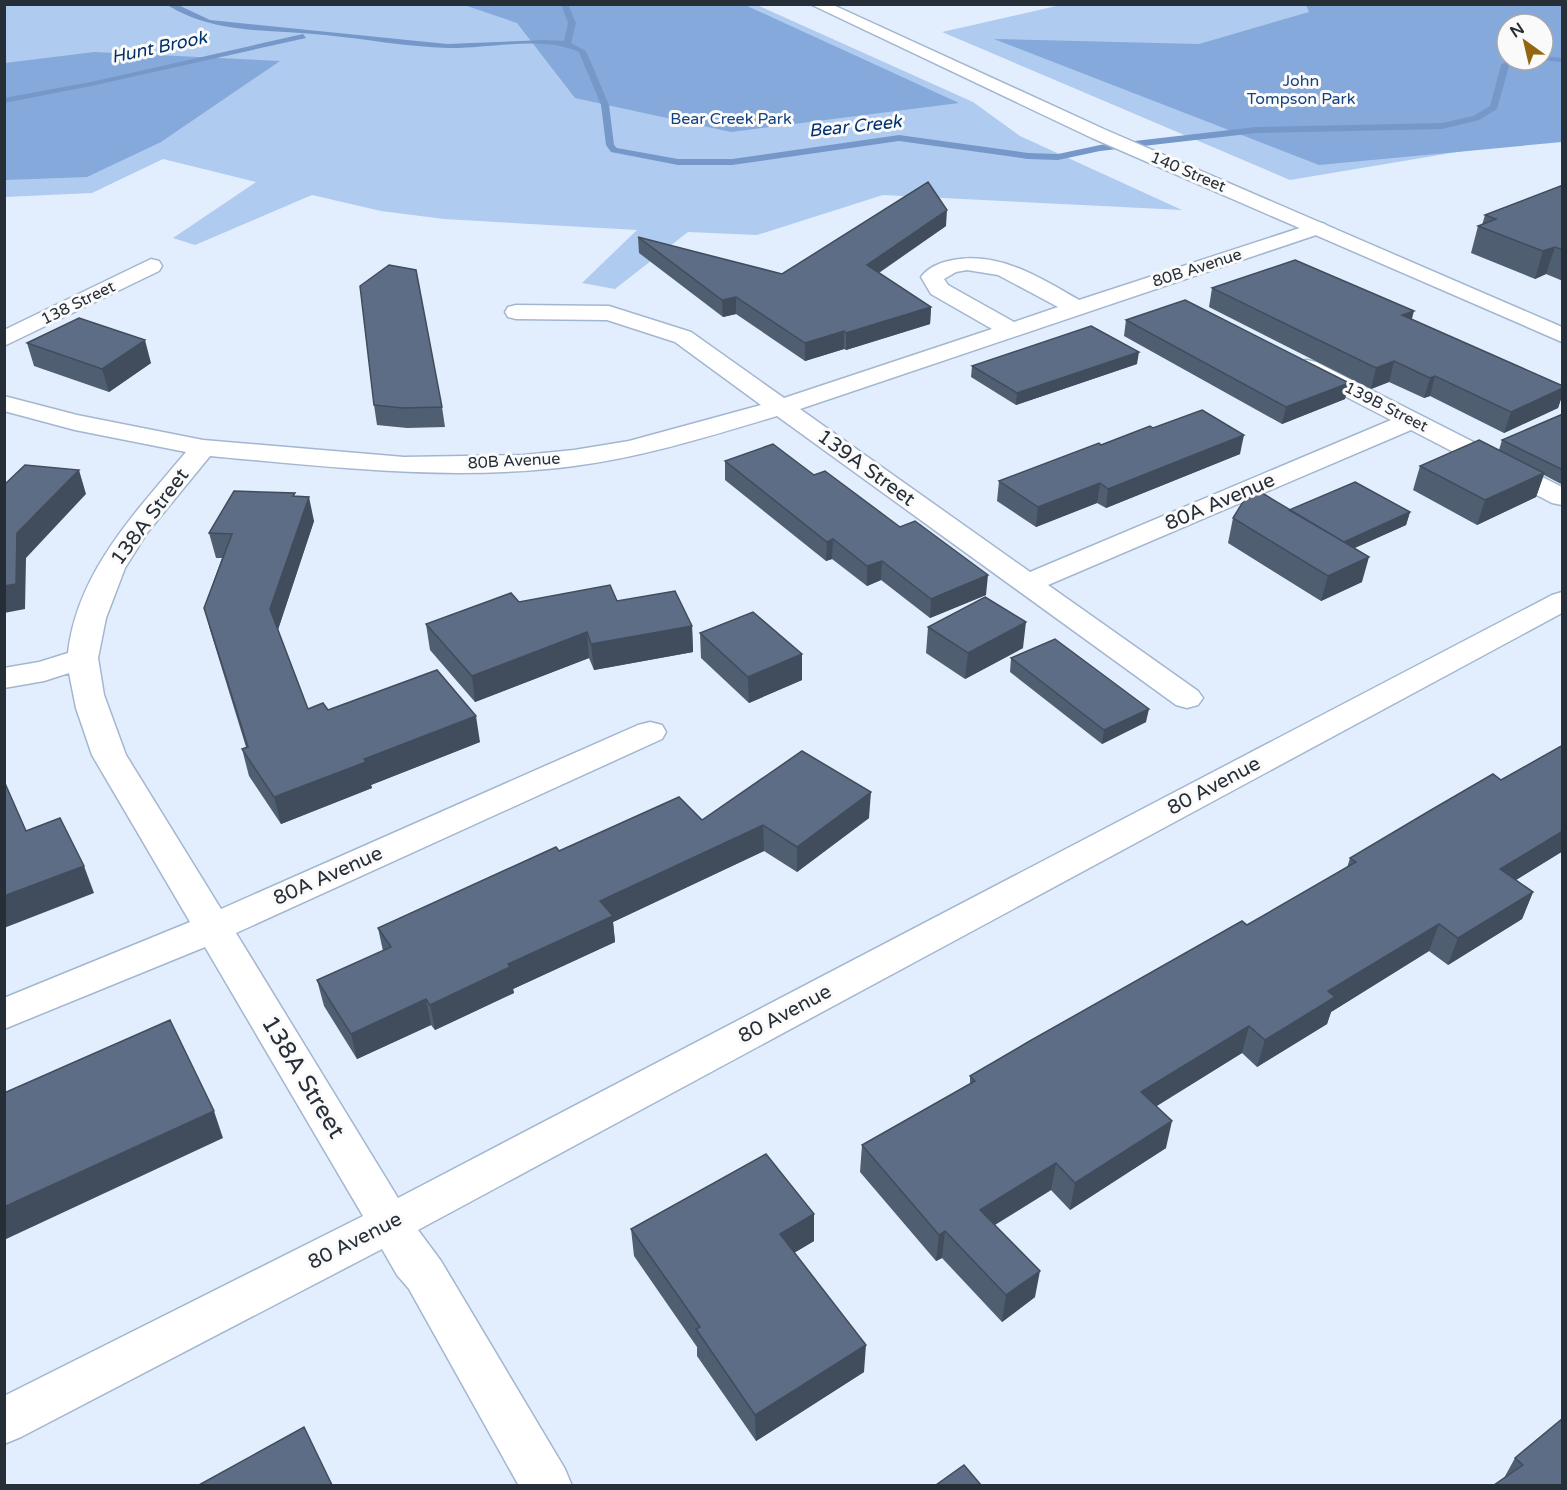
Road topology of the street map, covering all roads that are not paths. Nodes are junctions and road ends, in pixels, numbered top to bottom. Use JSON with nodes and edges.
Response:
{"nodes":[{"id":1,"x":817,"y":4,"type":"edge"},
{"id":2,"x":1318,"y":228,"type":"junction"},
{"id":3,"x":151,"y":267,"type":"dead end"},
{"id":4,"x":1144,"y":285,"type":"junction"},
{"id":5,"x":1172,"y":299,"type":"dead end"},
{"id":6,"x":1077,"y":308,"type":"junction"},
{"id":7,"x":516,"y":312,"type":"dead end"},
{"id":8,"x":1011,"y":330,"type":"junction"},
{"id":9,"x":1563,"y":335,"type":"edge"},
{"id":10,"x":4,"y":339,"type":"edge"},
{"id":11,"x":1282,"y":355,"type":"edge"},
{"id":12,"x":4,"y":403,"type":"edge"},
{"id":13,"x":781,"y":407,"type":"junction"},
{"id":14,"x":1412,"y":420,"type":"junction"},
{"id":15,"x":203,"y":448,"type":"junction"},
{"id":16,"x":1563,"y":496,"type":"edge"},
{"id":17,"x":1028,"y":583,"type":"junction"},
{"id":18,"x":1563,"y":601,"type":"edge"},
{"id":19,"x":83,"y":658,"type":"junction"},
{"id":20,"x":4,"y":678,"type":"edge"},
{"id":21,"x":1186,"y":698,"type":"dead end"},
{"id":22,"x":650,"y":732,"type":"dead end"},
{"id":23,"x":213,"y":928,"type":"junction"},
{"id":24,"x":4,"y":1014,"type":"edge"},
{"id":25,"x":391,"y":1223,"type":"junction"},
{"id":26,"x":4,"y":1421,"type":"edge"},
{"id":27,"x":547,"y":1485,"type":"edge"}],
"edges":[{"from":1,"to":2,"type":"street","name":"140 Street"},
{"from":2,"to":4,"type":"street","name":"80B Avenue"},
{"from":2,"to":9,"type":"street","name":"140 Street"},
{"from":3,"to":10,"type":"street","name":"138 Street"},
{"from":4,"to":5,"type":"street"},
{"from":4,"to":6,"type":"street","name":"80B Avenue"},
{"from":6,"to":8,"type":"street","name":"80B Avenue"},
{"from":6,"to":8,"type":"street"},
{"from":7,"to":13,"type":"street","name":"139A Street"},
{"from":8,"to":13,"type":"street","name":"80B Avenue"},
{"from":11,"to":14,"type":"street","name":"139B Street"},
{"from":12,"to":15,"type":"street","name":"80B Avenue"},
{"from":13,"to":15,"type":"street","name":"80B Avenue"},
{"from":13,"to":17,"type":"street","name":"139A Street"},
{"from":14,"to":16,"type":"street","name":"139B Street"},
{"from":14,"to":17,"type":"street","name":"80A Avenue"},
{"from":15,"to":19,"type":"street","name":"138A Street"},
{"from":17,"to":21,"type":"street","name":"139A Street"},
{"from":18,"to":25,"type":"street","name":"80 Avenue"},
{"from":19,"to":20,"type":"street"},
{"from":19,"to":23,"type":"street","name":"138A Street"},
{"from":22,"to":23,"type":"street","name":"80A Avenue"},
{"from":23,"to":24,"type":"street","name":"80A Avenue"},
{"from":23,"to":25,"type":"street","name":"138A Street"},
{"from":25,"to":26,"type":"street","name":"80 Avenue"},
{"from":25,"to":27,"type":"street","name":"138A Street"}]}
